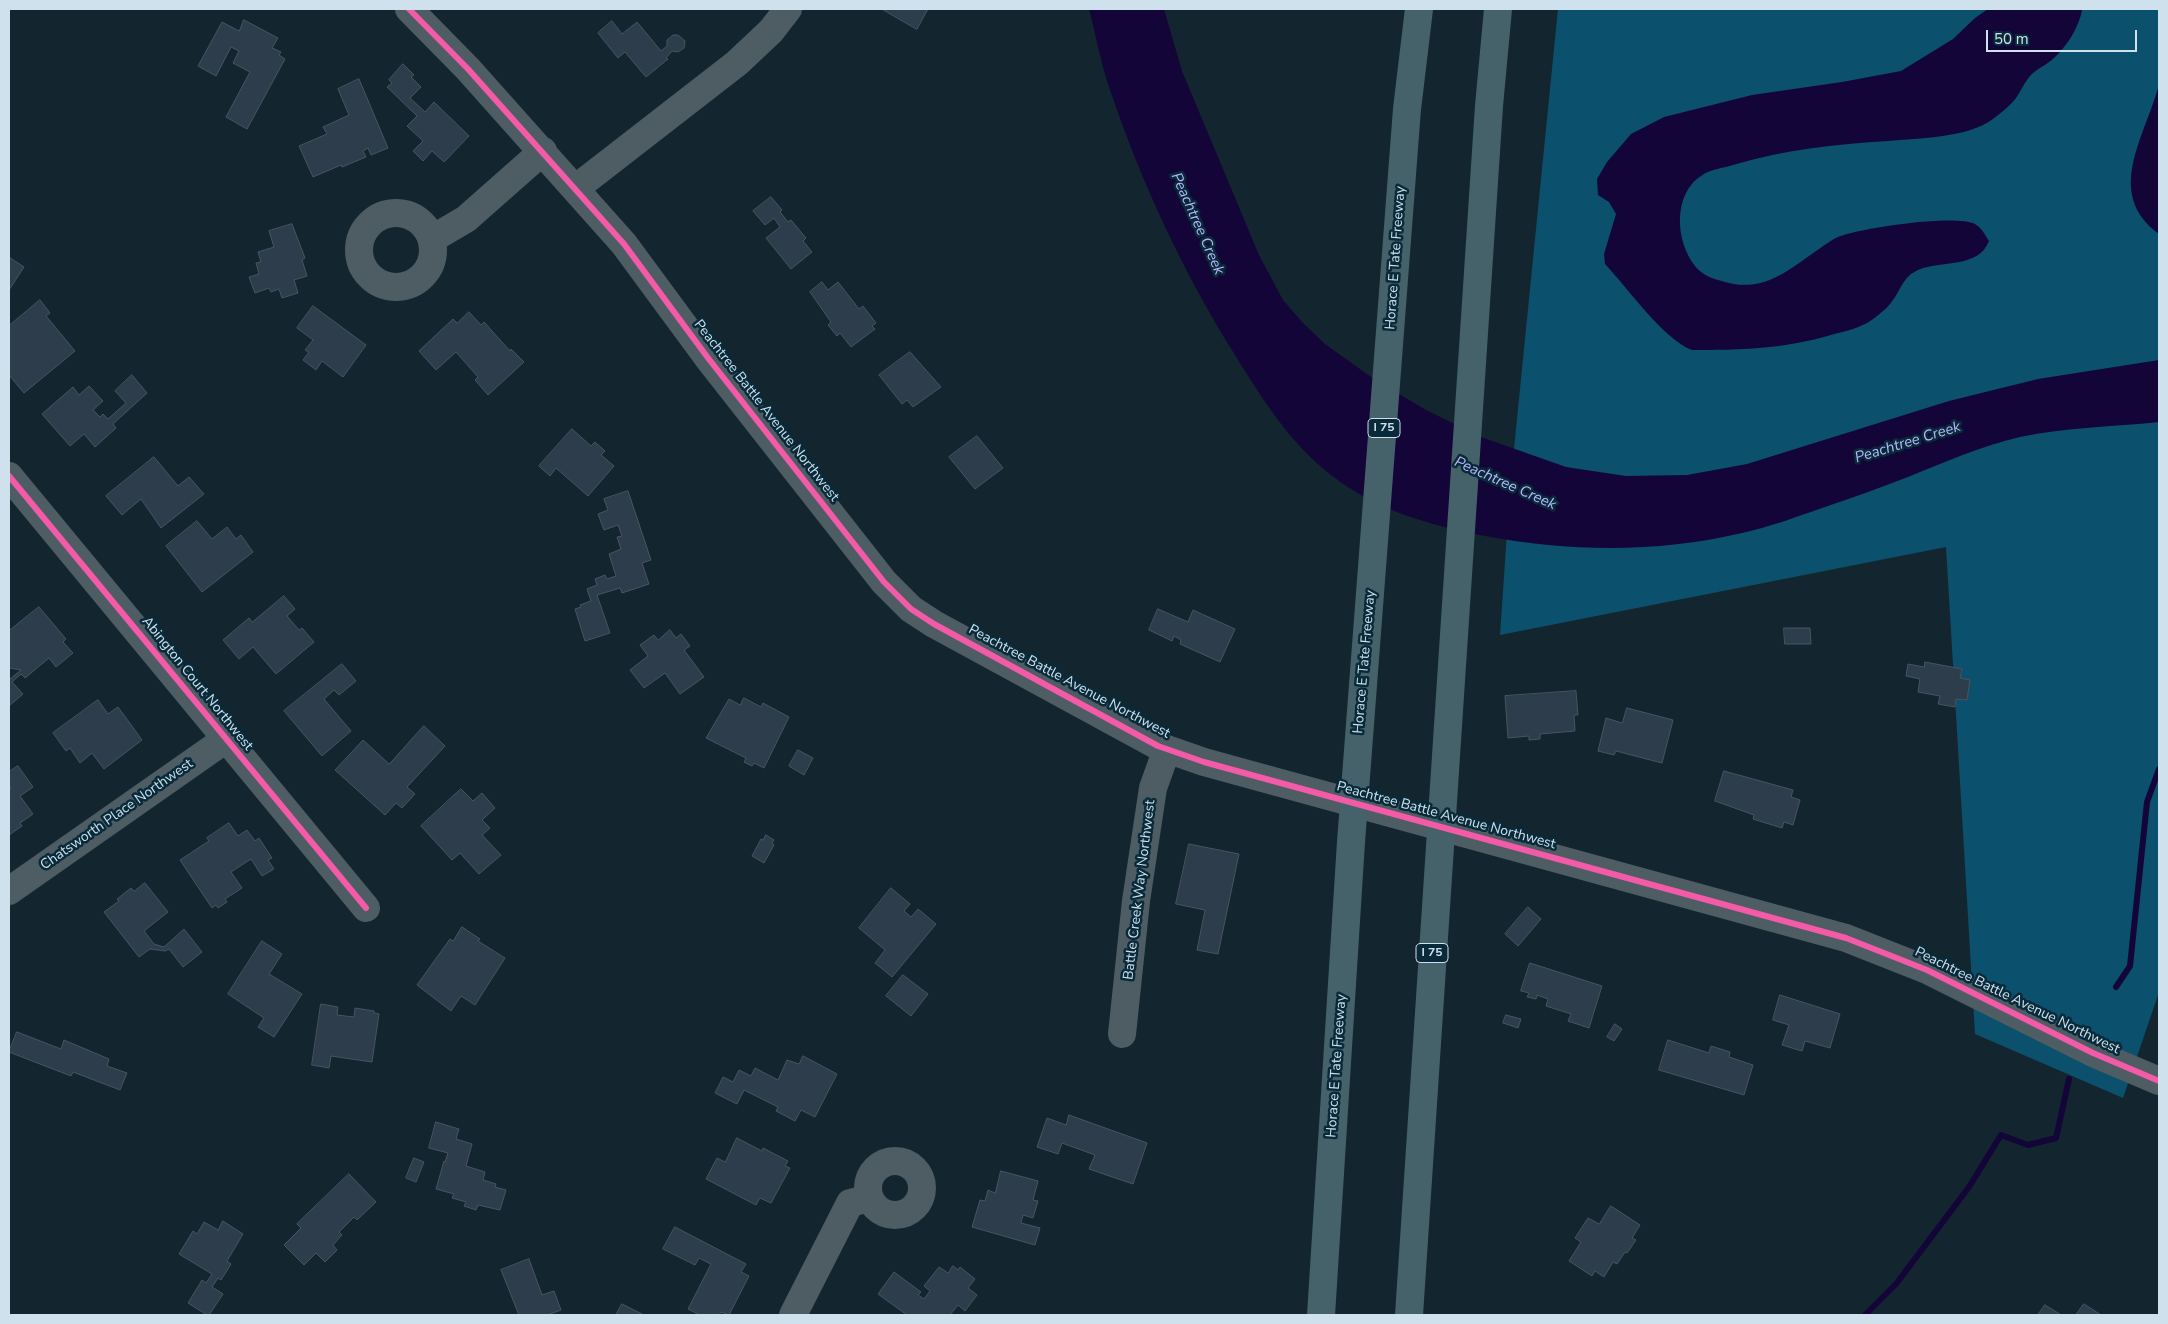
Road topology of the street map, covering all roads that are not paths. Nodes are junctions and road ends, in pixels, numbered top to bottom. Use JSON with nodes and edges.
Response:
{"nodes":[{"id":1,"x":409,"y":9,"type":"edge"},
{"id":2,"x":788,"y":9,"type":"edge"},
{"id":3,"x":1419,"y":9,"type":"edge"},
{"id":4,"x":1498,"y":9,"type":"edge"},
{"id":5,"x":543,"y":151,"type":"junction"},
{"id":6,"x":576,"y":188,"type":"junction"},
{"id":7,"x":432,"y":239,"type":"dead end"},
{"id":8,"x":9,"y":476,"type":"edge"},
{"id":9,"x":226,"y":740,"type":"junction"},
{"id":10,"x":1167,"y":749,"type":"junction"},
{"id":11,"x":9,"y":891,"type":"edge"},
{"id":12,"x":366,"y":908,"type":"dead end"},
{"id":13,"x":1122,"y":1034,"type":"dead end"},
{"id":14,"x":2159,"y":1081,"type":"edge"},
{"id":15,"x":870,"y":1198,"type":"dead end"},
{"id":16,"x":793,"y":1315,"type":"edge"},
{"id":17,"x":1321,"y":1315,"type":"edge"},
{"id":18,"x":1409,"y":1315,"type":"edge"}],
"edges":[{"from":1,"to":5,"type":"street","name":"Peachtree Battle Avenue Northwest"},
{"from":2,"to":6,"type":"street"},
{"from":3,"to":17,"type":"highway","name":"Horace E Tate Freeway","number":"I 75"},
{"from":4,"to":18,"type":"highway","number":"I 75"},
{"from":5,"to":6,"type":"street","name":"Peachtree Battle Avenue Northwest"},
{"from":5,"to":7,"type":"street"},
{"from":6,"to":10,"type":"street","name":"Peachtree Battle Avenue Northwest"},
{"from":8,"to":9,"type":"street","name":"Abington Court Northwest"},
{"from":9,"to":11,"type":"street","name":"Chatsworth Place Northwest"},
{"from":9,"to":12,"type":"street","name":"Abington Court Northwest"},
{"from":10,"to":13,"type":"street","name":"Battle Creek Way Northwest"},
{"from":10,"to":14,"type":"street","name":"Peachtree Battle Avenue Northwest"},
{"from":15,"to":16,"type":"street"}]}
